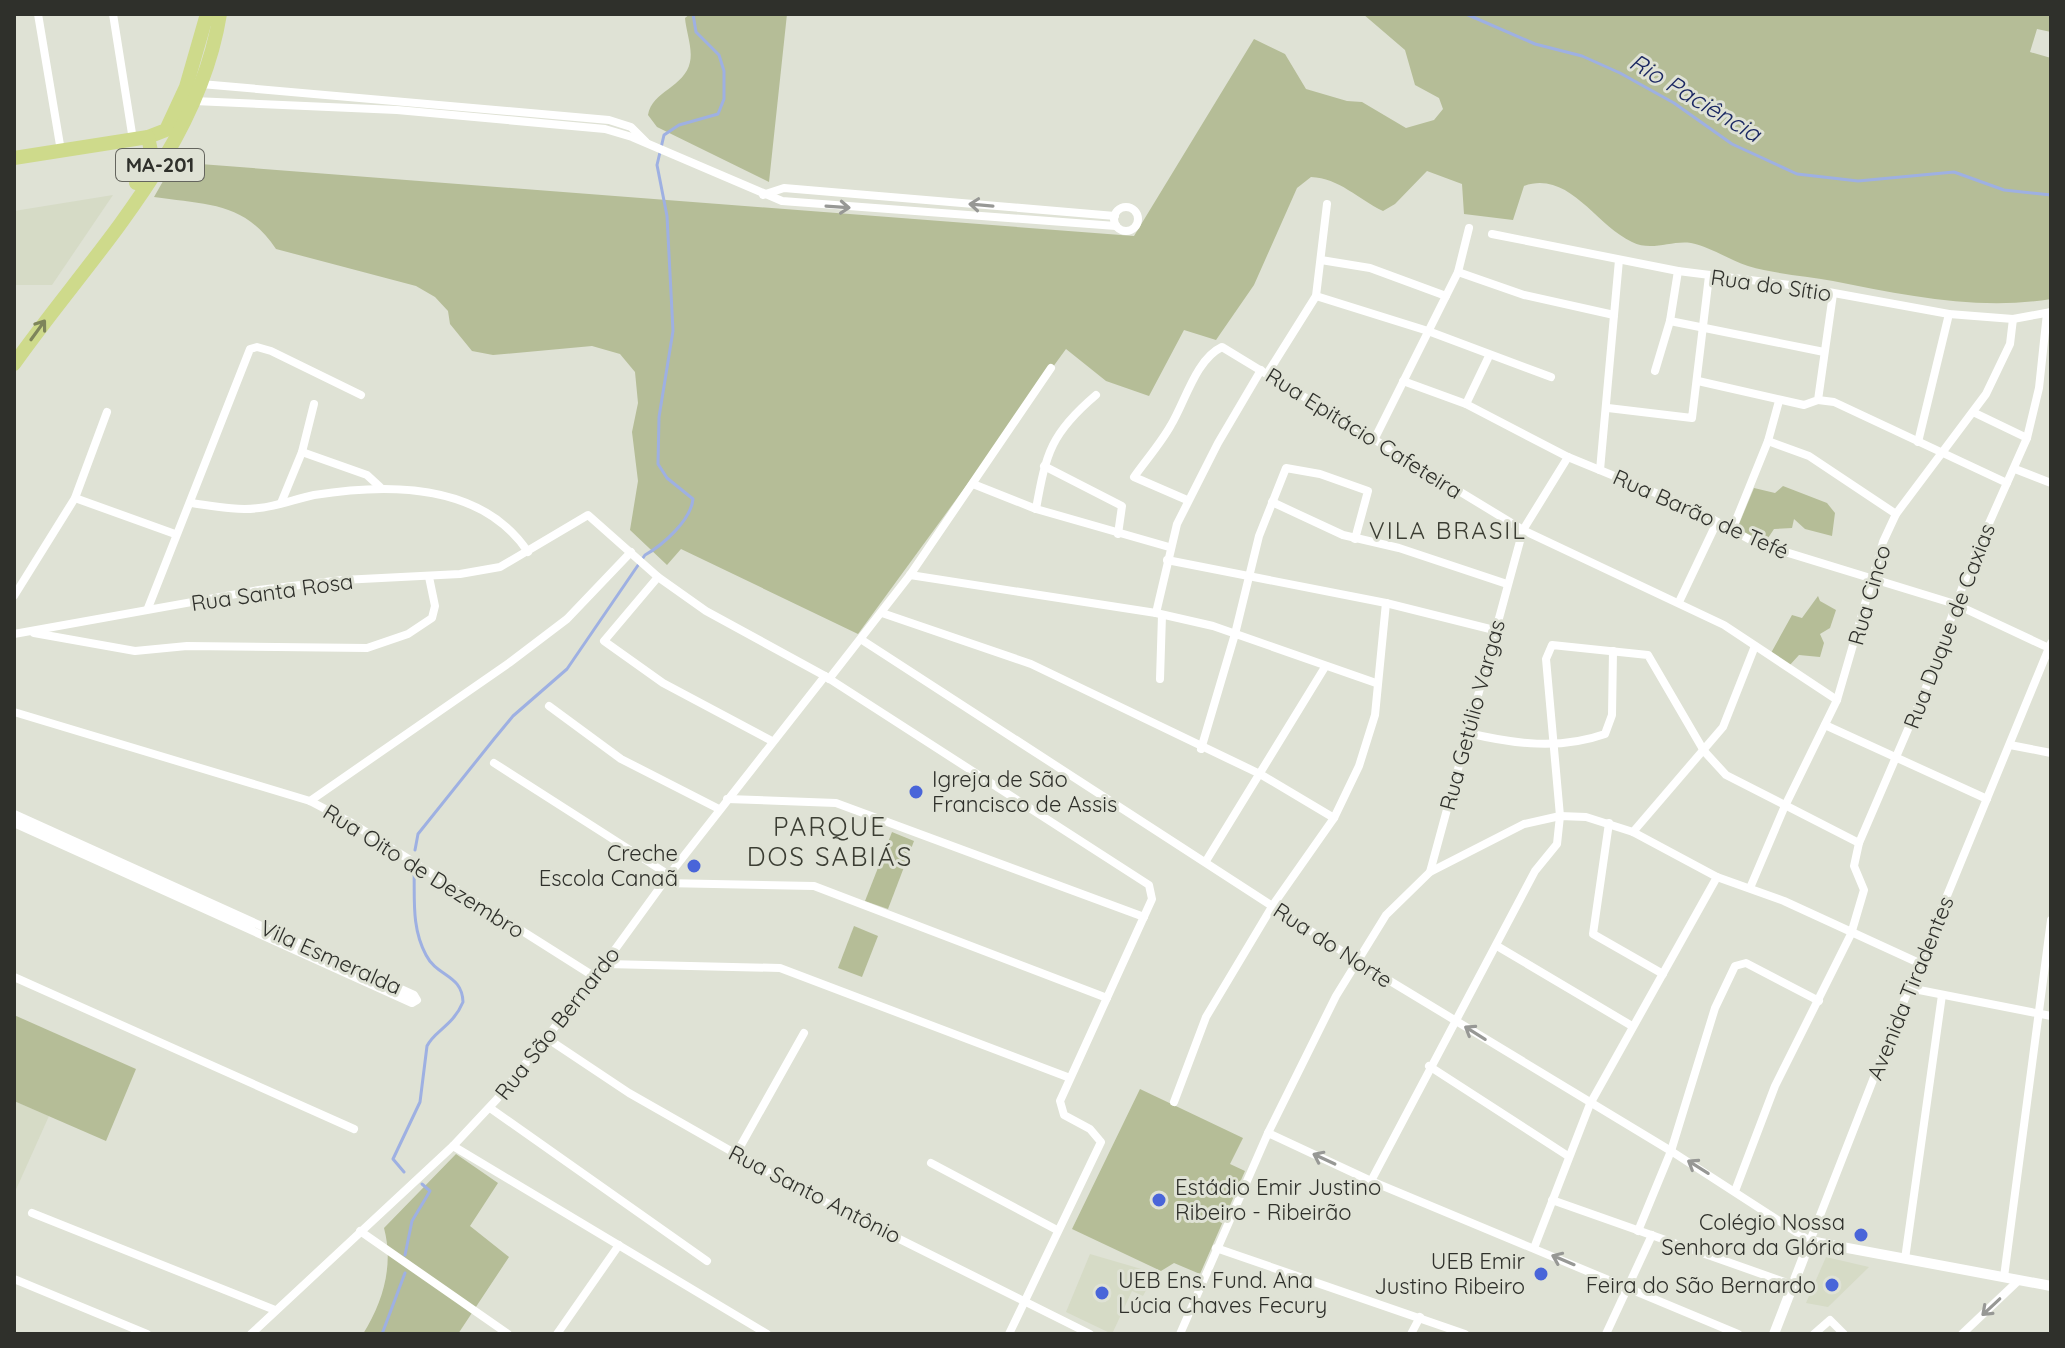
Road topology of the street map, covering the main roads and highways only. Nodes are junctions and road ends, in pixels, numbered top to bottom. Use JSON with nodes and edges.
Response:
{"nodes":[{"id":1,"x":207,"y":14,"type":"edge"},
{"id":2,"x":220,"y":14,"type":"edge"},
{"id":3,"x":140,"y":139,"type":"junction"},
{"id":4,"x":14,"y":158,"type":"edge"},
{"id":5,"x":62,"y":297,"type":"junction"},
{"id":6,"x":14,"y":364,"type":"edge"}],
"edges":[{"from":1,"to":3,"type":"main road","number":"MA-201"},
{"from":2,"to":5,"type":"main road","number":"MA-201"},
{"from":3,"to":4,"type":"main road","number":"MA-201"},
{"from":3,"to":5,"type":"main road"},
{"from":6,"to":5,"type":"main road","number":"MA-201","one_way":true}]}
